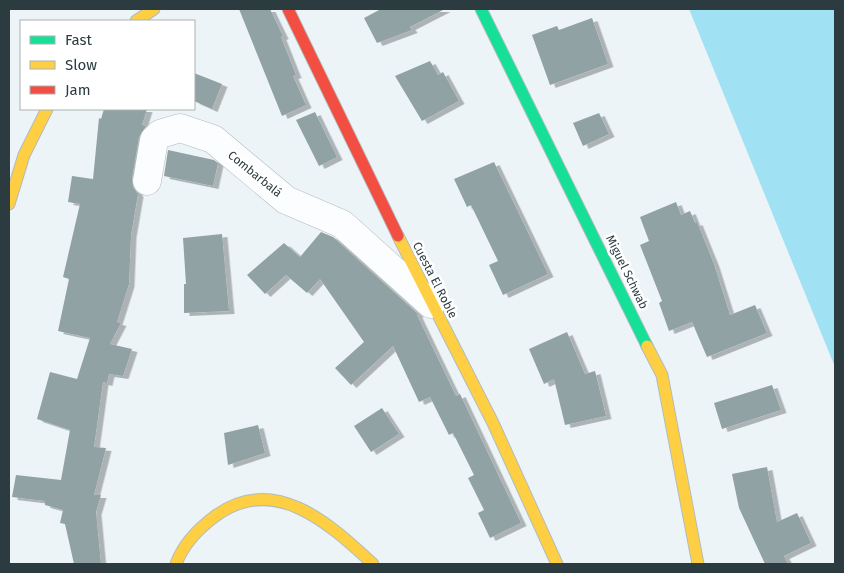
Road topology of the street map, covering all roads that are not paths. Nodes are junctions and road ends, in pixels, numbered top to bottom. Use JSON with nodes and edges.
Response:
{"nodes":[{"id":1,"x":154,"y":9,"type":"edge"},
{"id":2,"x":288,"y":9,"type":"edge"},
{"id":3,"x":481,"y":9,"type":"edge"},
{"id":4,"x":138,"y":20,"type":"edge"},
{"id":5,"x":46,"y":110,"type":"edge"},
{"id":6,"x":147,"y":181,"type":"dead end"},
{"id":7,"x":9,"y":204,"type":"edge"},
{"id":8,"x":431,"y":304,"type":"junction"},
{"id":9,"x":176,"y":564,"type":"edge"},
{"id":10,"x":372,"y":564,"type":"edge"},
{"id":11,"x":558,"y":564,"type":"edge"},
{"id":12,"x":698,"y":564,"type":"edge"}],
"edges":[{"from":1,"to":4,"type":"main road"},
{"from":2,"to":8,"type":"main road","name":"Cuesta El Roble"},
{"from":3,"to":12,"type":"main road","name":"Miguel Schwab"},
{"from":5,"to":7,"type":"main road"},
{"from":6,"to":8,"type":"street","name":"Combarbalá"},
{"from":8,"to":11,"type":"main road","name":"Cuesta El Roble"},
{"from":9,"to":10,"type":"main road"}]}
